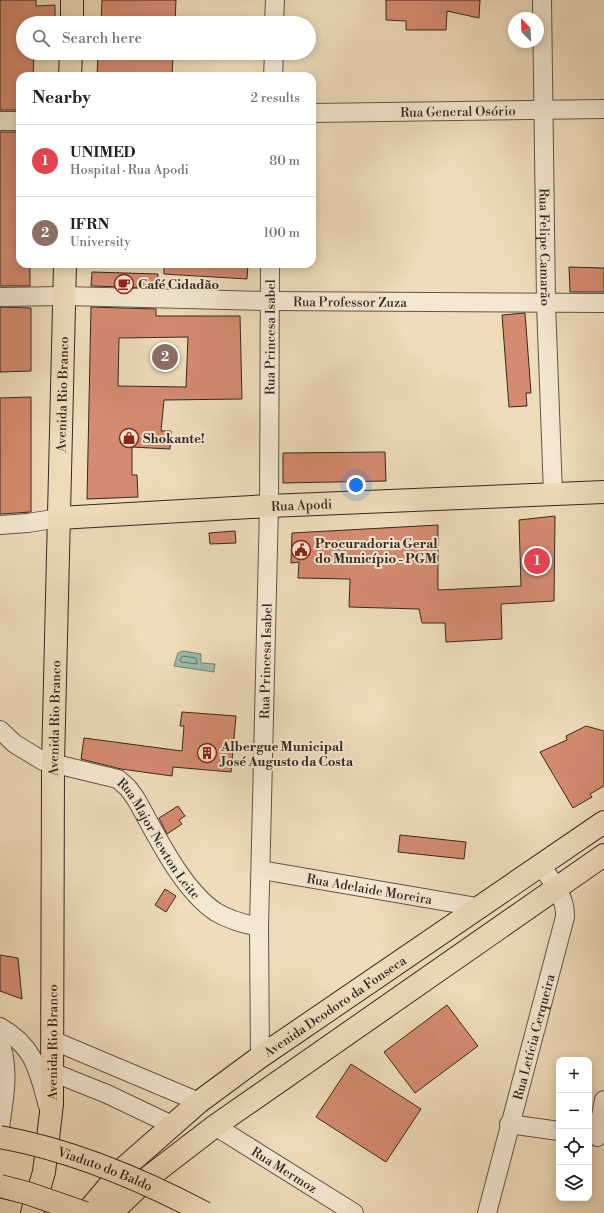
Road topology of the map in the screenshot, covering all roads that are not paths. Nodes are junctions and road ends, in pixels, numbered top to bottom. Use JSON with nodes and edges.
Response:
{"nodes":[{"id":1,"x":72,"y":0,"type":"edge"},
{"id":2,"x":275,"y":0,"type":"edge"},
{"id":3,"x":542,"y":0,"type":"edge"},
{"id":4,"x":72,"y":16,"type":"edge"},
{"id":5,"x":274,"y":16,"type":"edge"},
{"id":6,"x":71,"y":60,"type":"edge"},
{"id":7,"x":274,"y":60,"type":"edge"},
{"id":8,"x":70,"y":72,"type":"edge"},
{"id":9,"x":273,"y":72,"type":"edge"},
{"id":10,"x":604,"y":109,"type":"edge"},
{"id":11,"x":542,"y":110,"type":"junction"},
{"id":12,"x":316,"y":113,"type":"edge"},
{"id":13,"x":0,"y":121,"type":"edge"},
{"id":14,"x":16,"y":121,"type":"edge"},
{"id":15,"x":65,"y":268,"type":"edge"},
{"id":16,"x":270,"y":268,"type":"edge"},
{"id":17,"x":64,"y":296,"type":"junction"},
{"id":18,"x":0,"y":297,"type":"edge"},
{"id":19,"x":269,"y":301,"type":"junction"},
{"id":20,"x":546,"y":303,"type":"junction"},
{"id":21,"x":604,"y":303,"type":"edge"},
{"id":22,"x":604,"y":492,"type":"edge"},
{"id":23,"x":552,"y":494,"type":"junction"},
{"id":24,"x":269,"y":506,"type":"junction"},
{"id":25,"x":59,"y":518,"type":"junction"},
{"id":26,"x":0,"y":525,"type":"edge"},
{"id":27,"x":0,"y":730,"type":"edge"},
{"id":28,"x":53,"y":764,"type":"junction"},
{"id":29,"x":604,"y":822,"type":"edge"},
{"id":30,"x":604,"y":855,"type":"edge"},
{"id":31,"x":541,"y":866,"type":"junction"},
{"id":32,"x":261,"y":870,"type":"junction"},
{"id":33,"x":556,"y":888,"type":"junction"},
{"id":34,"x":477,"y":907,"type":"junction"},
{"id":35,"x":259,"y":927,"type":"junction"},
{"id":36,"x":413,"y":952,"type":"junction"},
{"id":37,"x":430,"y":975,"type":"junction"},
{"id":38,"x":0,"y":1027,"type":"edge"},
{"id":39,"x":52,"y":1040,"type":"junction"},
{"id":40,"x":0,"y":1042,"type":"edge"},
{"id":41,"x":260,"y":1057,"type":"junction"},
{"id":42,"x":120,"y":1069,"type":"junction"},
{"id":43,"x":52,"y":1072,"type":"junction"},
{"id":44,"x":107,"y":1094,"type":"junction"},
{"id":45,"x":604,"y":1100,"type":"edge"},
{"id":46,"x":199,"y":1102,"type":"junction"},
{"id":47,"x":51,"y":1116,"type":"junction"},
{"id":48,"x":509,"y":1124,"type":"junction"},
{"id":49,"x":172,"y":1125,"type":"junction"},
{"id":50,"x":215,"y":1126,"type":"junction"},
{"id":51,"x":0,"y":1127,"type":"edge"},
{"id":52,"x":556,"y":1131,"type":"edge"},
{"id":53,"x":597,"y":1136,"type":"edge"},
{"id":54,"x":0,"y":1137,"type":"edge"},
{"id":55,"x":0,"y":1186,"type":"edge"},
{"id":56,"x":32,"y":1213,"type":"edge"},
{"id":57,"x":85,"y":1213,"type":"edge"},
{"id":58,"x":111,"y":1213,"type":"edge"},
{"id":59,"x":205,"y":1213,"type":"edge"},
{"id":60,"x":354,"y":1213,"type":"edge"},
{"id":61,"x":487,"y":1213,"type":"edge"}],
"edges":[{"from":1,"to":4,"type":"main road"},
{"from":2,"to":5,"type":"street"},
{"from":3,"to":11,"type":"street","name":"Rua Felipe Camarão"},
{"from":6,"to":8,"type":"main road"},
{"from":7,"to":9,"type":"street"},
{"from":10,"to":11,"type":"street","name":"Rua General Osório"},
{"from":11,"to":12,"type":"street","name":"Rua General Osório"},
{"from":11,"to":20,"type":"street","name":"Rua Felipe Camarão"},
{"from":13,"to":14,"type":"street"},
{"from":15,"to":17,"type":"main road","name":"Avenida Rio Branco"},
{"from":16,"to":19,"type":"street","name":"Rua Princesa Isabel"},
{"from":17,"to":18,"type":"street","name":"Rua Professor Zuza"},
{"from":17,"to":19,"type":"street","name":"Rua Professor Zuza"},
{"from":17,"to":25,"type":"main road","name":"Avenida Rio Branco"},
{"from":19,"to":20,"type":"street","name":"Rua Professor Zuza"},
{"from":19,"to":24,"type":"street","name":"Rua Princesa Isabel"},
{"from":20,"to":21,"type":"street","name":"Rua Professor Zuza"},
{"from":20,"to":23,"type":"street","name":"Rua Felipe Camarão"},
{"from":22,"to":23,"type":"main road","name":"Rua Apodi"},
{"from":23,"to":24,"type":"main road","name":"Rua Apodi"},
{"from":24,"to":25,"type":"main road","name":"Rua Apodi"},
{"from":24,"to":32,"type":"street","name":"Rua Princesa Isabel"},
{"from":25,"to":26,"type":"street","name":"Rua Apodi"},
{"from":25,"to":28,"type":"main road","name":"Avenida Rio Branco"},
{"from":27,"to":28,"type":"street","name":"Rua Major Newton Leite"},
{"from":28,"to":35,"type":"street","name":"Rua Major Newton Leite"},
{"from":28,"to":39,"type":"main road","name":"Avenida Rio Branco"},
{"from":29,"to":31,"type":"main road","name":"Avenida Deodoro da Fonseca"},
{"from":30,"to":33,"type":"main road"},
{"from":31,"to":33,"type":"street","name":"Rua Letícia Cerqueira"},
{"from":31,"to":34,"type":"main road","name":"Avenida Deodoro da Fonseca"},
{"from":32,"to":34,"type":"street","name":"Rua Adelaide Moreira"},
{"from":32,"to":35,"type":"street","name":"Rua Princesa Isabel"},
{"from":33,"to":37,"type":"main road"},
{"from":33,"to":48,"type":"street","name":"Rua Letícia Cerqueira"},
{"from":34,"to":36,"type":"main road","name":"Avenida Deodoro da Fonseca"},
{"from":35,"to":41,"type":"street","name":"Rua Princesa Isabel"},
{"from":36,"to":37,"type":"main road"},
{"from":36,"to":41,"type":"main road","name":"Avenida Deodoro da Fonseca"},
{"from":37,"to":50,"type":"main road"},
{"from":38,"to":47,"type":"street"},
{"from":39,"to":42,"type":"street"},
{"from":39,"to":43,"type":"main road","name":"Avenida Rio Branco"},
{"from":40,"to":51,"type":"street"},
{"from":41,"to":46,"type":"main road","name":"Avenida Deodoro da Fonseca"},
{"from":42,"to":44,"type":"street"},
{"from":42,"to":46,"type":"street"},
{"from":43,"to":44,"type":"street"},
{"from":43,"to":47,"type":"main road","name":"Avenida Rio Branco"},
{"from":44,"to":49,"type":"street"},
{"from":45,"to":53,"type":"street"},
{"from":46,"to":49,"type":"main road","name":"Avenida Deodoro da Fonseca"},
{"from":47,"to":56,"type":"main road","name":"Avenida Rio Branco"},
{"from":48,"to":52,"type":"street"},
{"from":48,"to":61,"type":"street","name":"Rua Letícia Cerqueira"},
{"from":49,"to":57,"type":"main road","name":"Avenida Deodoro da Fonseca"},
{"from":50,"to":58,"type":"main road"},
{"from":50,"to":60,"type":"street","name":"Rua Mermoz"},
{"from":54,"to":59,"type":"main road","name":"Viaduto do Baldo","bridge":true},
{"from":55,"to":57,"type":"main road","bridge":true}]}
